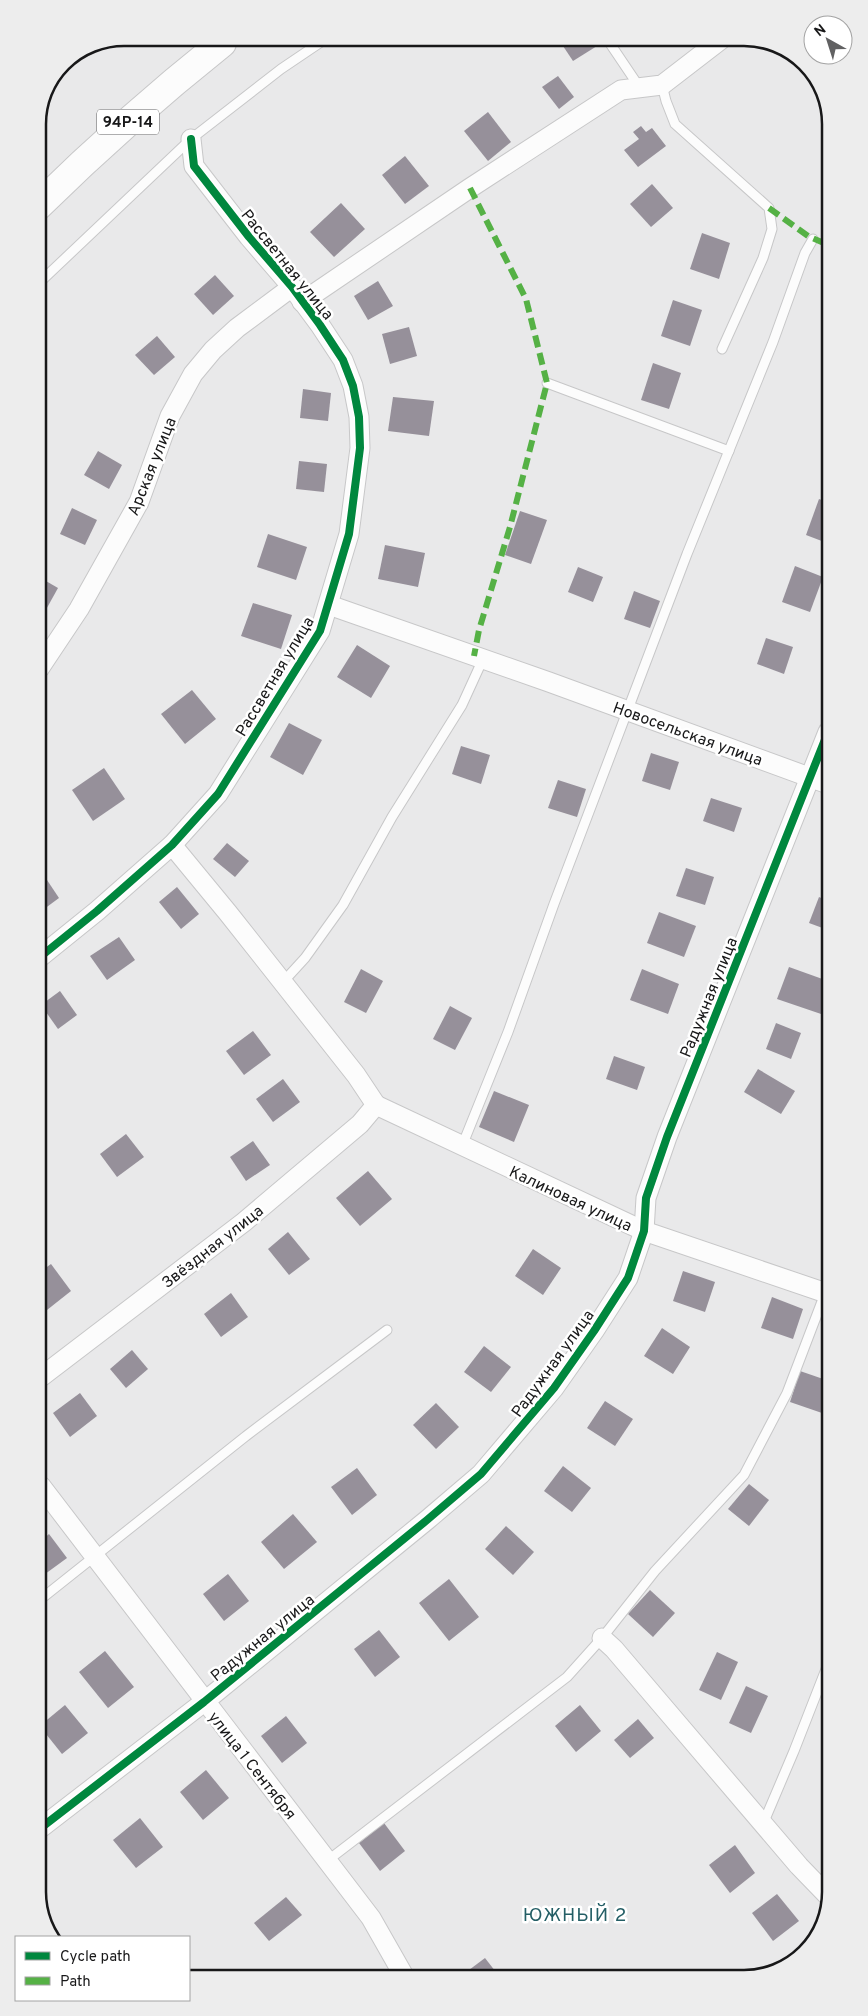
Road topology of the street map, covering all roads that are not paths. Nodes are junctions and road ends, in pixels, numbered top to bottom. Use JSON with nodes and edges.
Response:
{"nodes":[{"id":1,"x":218,"y":46,"type":"edge"},
{"id":2,"x":315,"y":46,"type":"edge"},
{"id":3,"x":612,"y":46,"type":"edge"},
{"id":4,"x":713,"y":46,"type":"edge"},
{"id":5,"x":662,"y":85,"type":"junction"},
{"id":6,"x":640,"y":89,"type":"junction"},
{"id":7,"x":191,"y":139,"type":"junction"},
{"id":8,"x":46,"y":198,"type":"edge"},
{"id":9,"x":813,"y":239,"type":"dead end"},
{"id":10,"x":46,"y":276,"type":"edge"},
{"id":11,"x":297,"y":295,"type":"junction"},
{"id":12,"x":722,"y":349,"type":"dead end"},
{"id":13,"x":547,"y":384,"type":"dead end"},
{"id":14,"x":729,"y":451,"type":"junction"},
{"id":15,"x":329,"y":605,"type":"junction"},
{"id":16,"x":46,"y":659,"type":"edge"},
{"id":17,"x":483,"y":659,"type":"junction"},
{"id":18,"x":628,"y":711,"type":"junction"},
{"id":19,"x":822,"y":765,"type":"edge"},
{"id":20,"x":819,"y":781,"type":"edge"},
{"id":21,"x":172,"y":845,"type":"junction"},
{"id":22,"x":46,"y":952,"type":"edge"},
{"id":23,"x":283,"y":982,"type":"junction"},
{"id":24,"x":376,"y":1105,"type":"junction"},
{"id":25,"x":462,"y":1146,"type":"junction"},
{"id":26,"x":644,"y":1231,"type":"junction"},
{"id":27,"x":822,"y":1288,"type":"edge"},
{"id":28,"x":822,"y":1305,"type":"edge"},
{"id":29,"x":387,"y":1330,"type":"dead end"},
{"id":30,"x":46,"y":1373,"type":"edge"},
{"id":31,"x":46,"y":1493,"type":"edge"},
{"id":32,"x":95,"y":1557,"type":"junction"},
{"id":33,"x":46,"y":1594,"type":"edge"},
{"id":34,"x":602,"y":1638,"type":"junction"},
{"id":35,"x":822,"y":1679,"type":"edge"},
{"id":36,"x":204,"y":1702,"type":"junction"},
{"id":37,"x":46,"y":1824,"type":"edge"},
{"id":38,"x":762,"y":1824,"type":"junction"},
{"id":39,"x":326,"y":1861,"type":"junction"},
{"id":40,"x":822,"y":1891,"type":"edge"},
{"id":41,"x":401,"y":1970,"type":"edge"}],
"edges":[{"from":1,"to":8,"type":"main road","number":"94Р-14"},
{"from":2,"to":7,"type":"lane"},
{"from":3,"to":6,"type":"lane"},
{"from":4,"to":5,"type":"street"},
{"from":5,"to":6,"type":"street","name":"Арская улица"},
{"from":5,"to":12,"type":"lane"},
{"from":6,"to":11,"type":"street","name":"Арская улица"},
{"from":7,"to":10,"type":"lane"},
{"from":7,"to":11,"type":"street","name":"Рассветная улица"},
{"from":9,"to":14,"type":"lane"},
{"from":11,"to":15,"type":"street","name":"Рассветная улица"},
{"from":11,"to":16,"type":"street","name":"Арская улица"},
{"from":13,"to":14,"type":"lane"},
{"from":14,"to":18,"type":"lane"},
{"from":15,"to":17,"type":"street","name":"Новосельская улица"},
{"from":15,"to":21,"type":"street","name":"Рассветная улица"},
{"from":17,"to":18,"type":"street","name":"Новосельская улица"},
{"from":17,"to":23,"type":"lane"},
{"from":18,"to":20,"type":"street","name":"Новосельская улица"},
{"from":18,"to":25,"type":"lane"},
{"from":19,"to":20,"type":"street","name":"Радужная улица"},
{"from":20,"to":26,"type":"street","name":"Радужная улица"},
{"from":21,"to":22,"type":"street","name":"Рассветная улица"},
{"from":21,"to":23,"type":"street"},
{"from":23,"to":24,"type":"street"},
{"from":24,"to":25,"type":"street","name":"Калиновая улица"},
{"from":24,"to":30,"type":"street","name":"Звёздная улица"},
{"from":25,"to":26,"type":"street","name":"Калиновая улица"},
{"from":26,"to":27,"type":"street","name":"Калиновая улица"},
{"from":26,"to":36,"type":"street","name":"Радужная улица"},
{"from":28,"to":34,"type":"lane"},
{"from":29,"to":32,"type":"lane"},
{"from":31,"to":32,"type":"street","name":"улица 1 Сентября"},
{"from":32,"to":33,"type":"lane"},
{"from":32,"to":36,"type":"street","name":"улица 1 Сентября"},
{"from":34,"to":38,"type":"street"},
{"from":34,"to":39,"type":"lane"},
{"from":35,"to":38,"type":"lane"},
{"from":36,"to":37,"type":"street","name":"Радужная улица"},
{"from":36,"to":39,"type":"street","name":"улица 1 Сентября"},
{"from":38,"to":40,"type":"street"},
{"from":39,"to":41,"type":"street","name":"улица 1 Сентября"}]}
